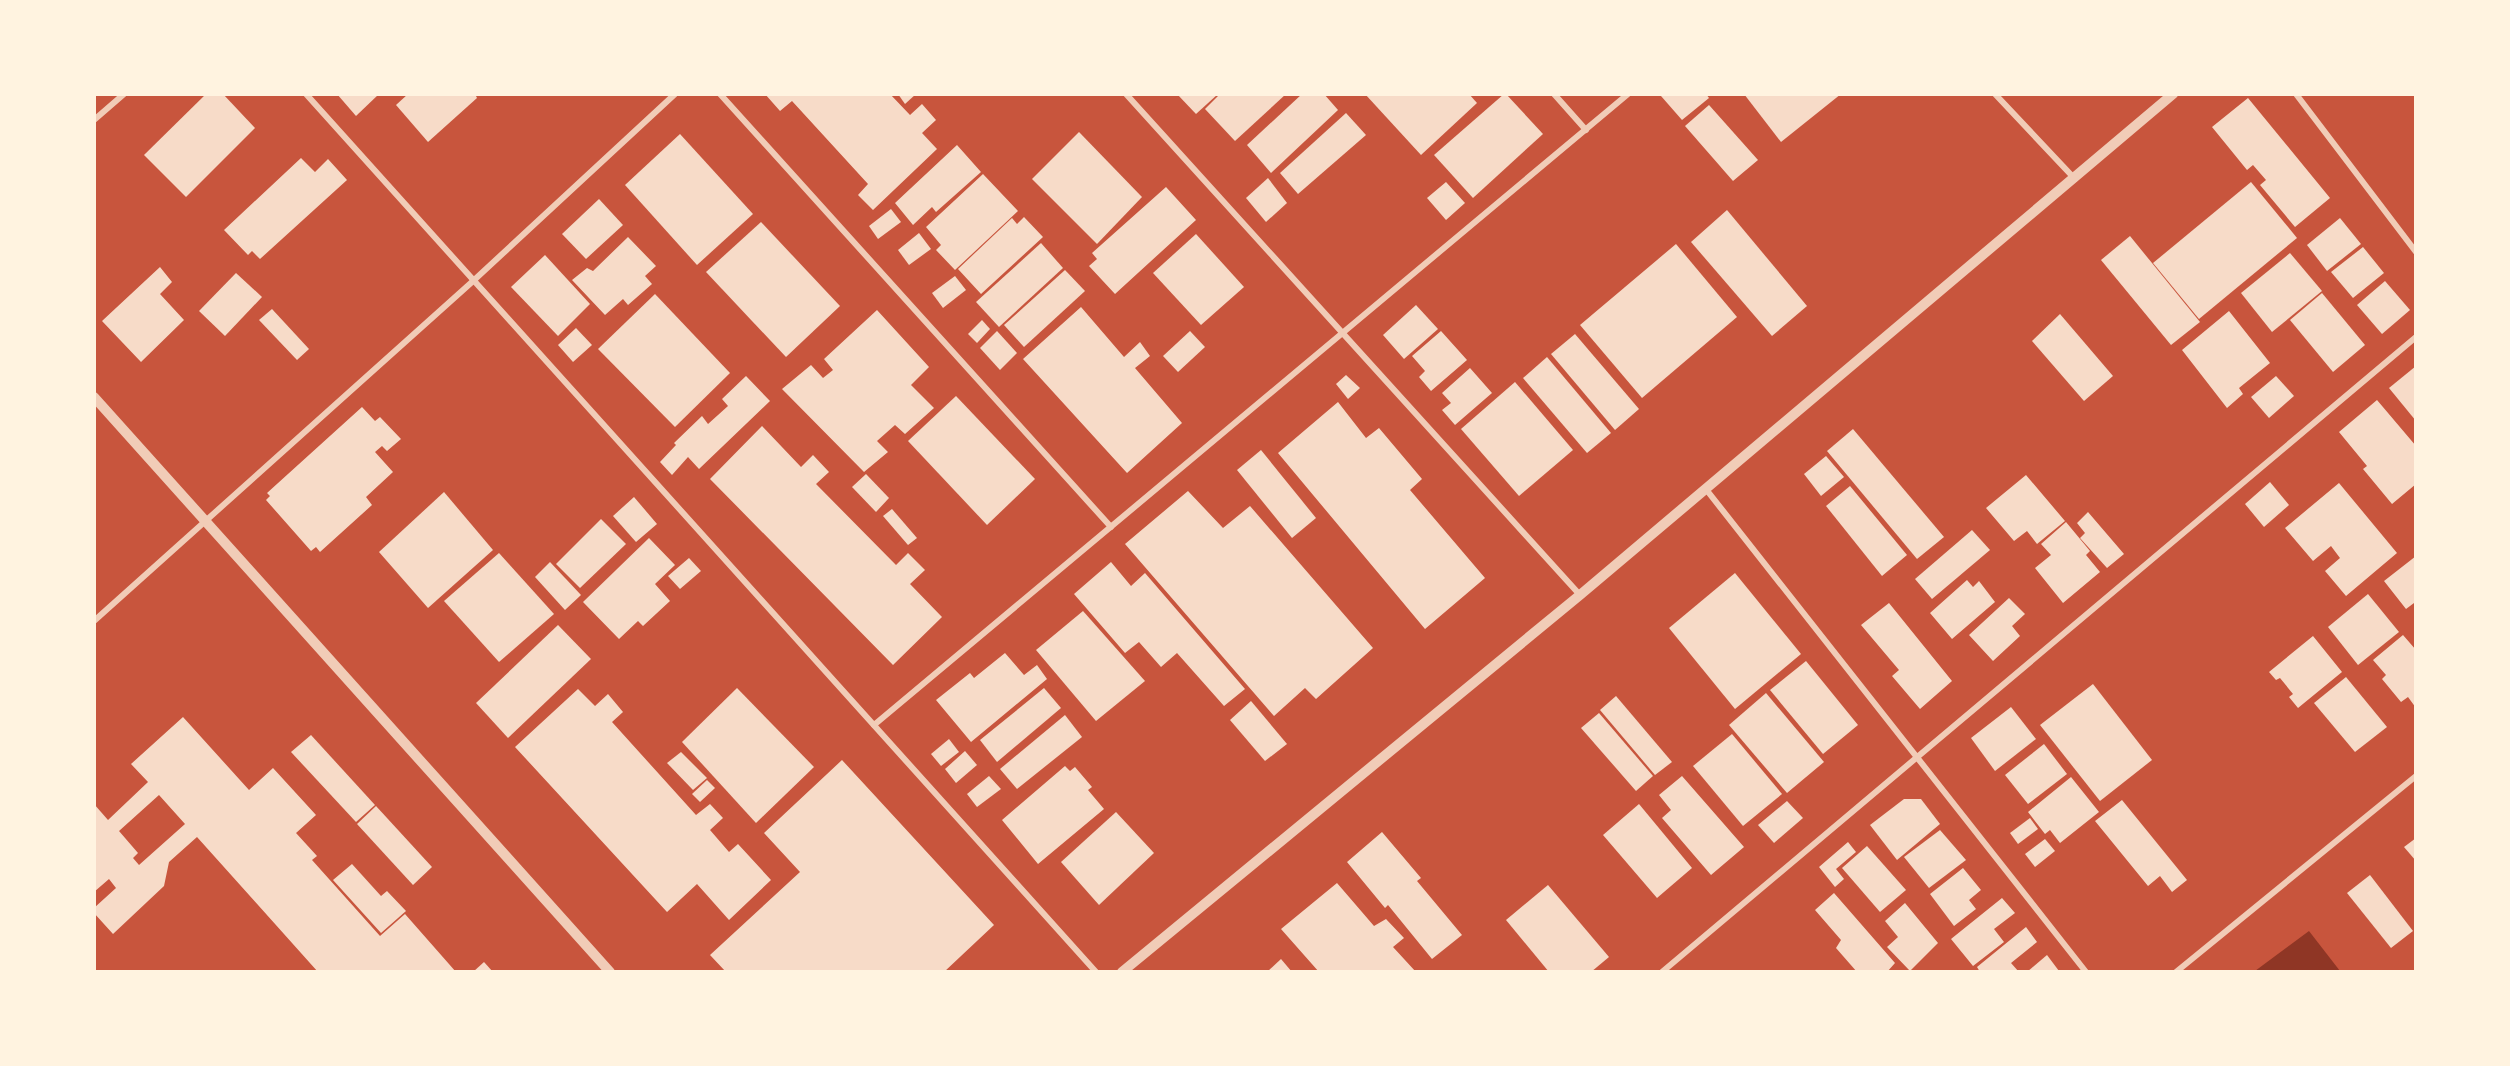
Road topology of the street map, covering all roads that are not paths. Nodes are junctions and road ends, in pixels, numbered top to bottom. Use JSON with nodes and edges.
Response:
{"nodes":[{"id":1,"x":124,"y":94,"type":"edge"},
{"id":2,"x":306,"y":94,"type":"edge"},
{"id":3,"x":675,"y":94,"type":"edge"},
{"id":4,"x":720,"y":94,"type":"edge"},
{"id":5,"x":1126,"y":94,"type":"edge"},
{"id":6,"x":1554,"y":94,"type":"edge"},
{"id":7,"x":1628,"y":94,"type":"edge"},
{"id":8,"x":1995,"y":94,"type":"edge"},
{"id":9,"x":2173,"y":94,"type":"edge"},
{"id":10,"x":2296,"y":94,"type":"edge"},
{"id":11,"x":94,"y":120,"type":"edge"},
{"id":12,"x":1586,"y":130,"type":"junction"},
{"id":13,"x":2075,"y":179,"type":"junction"},
{"id":14,"x":2415,"y":252,"type":"edge"},
{"id":15,"x":472,"y":282,"type":"junction"},
{"id":16,"x":1342,"y":333,"type":"junction"},
{"id":17,"x":2415,"y":337,"type":"edge"},
{"id":18,"x":94,"y":397,"type":"edge"},
{"id":19,"x":1705,"y":488,"type":"junction"},
{"id":20,"x":205,"y":519,"type":"junction"},
{"id":21,"x":1111,"y":527,"type":"junction"},
{"id":22,"x":1580,"y":595,"type":"junction"},
{"id":23,"x":94,"y":621,"type":"edge"},
{"id":24,"x":874,"y":725,"type":"junction"},
{"id":25,"x":1916,"y":756,"type":"junction"},
{"id":26,"x":2415,"y":776,"type":"edge"},
{"id":27,"x":610,"y":972,"type":"edge"},
{"id":28,"x":1096,"y":972,"type":"edge"},
{"id":29,"x":1122,"y":972,"type":"edge"},
{"id":30,"x":1662,"y":972,"type":"edge"},
{"id":31,"x":2086,"y":972,"type":"edge"},
{"id":32,"x":2176,"y":972,"type":"edge"}],
"edges":[{"from":1,"to":11,"type":"street"},
{"from":2,"to":15,"type":"street"},
{"from":3,"to":15,"type":"street"},
{"from":4,"to":21,"type":"street"},
{"from":5,"to":16,"type":"street"},
{"from":6,"to":12,"type":"street"},
{"from":7,"to":12,"type":"street"},
{"from":8,"to":13,"type":"street"},
{"from":9,"to":13,"type":"street"},
{"from":10,"to":14,"type":"street"},
{"from":12,"to":16,"type":"street"},
{"from":13,"to":19,"type":"street"},
{"from":15,"to":20,"type":"street"},
{"from":15,"to":24,"type":"street"},
{"from":16,"to":21,"type":"street"},
{"from":16,"to":22,"type":"street"},
{"from":17,"to":25,"type":"street"},
{"from":18,"to":20,"type":"street"},
{"from":19,"to":22,"type":"street"},
{"from":19,"to":25,"type":"street"},
{"from":20,"to":23,"type":"street"},
{"from":20,"to":27,"type":"street"},
{"from":21,"to":24,"type":"street"},
{"from":22,"to":29,"type":"street"},
{"from":24,"to":28,"type":"street"},
{"from":25,"to":30,"type":"street"},
{"from":25,"to":31,"type":"street"},
{"from":26,"to":32,"type":"street"}]}
